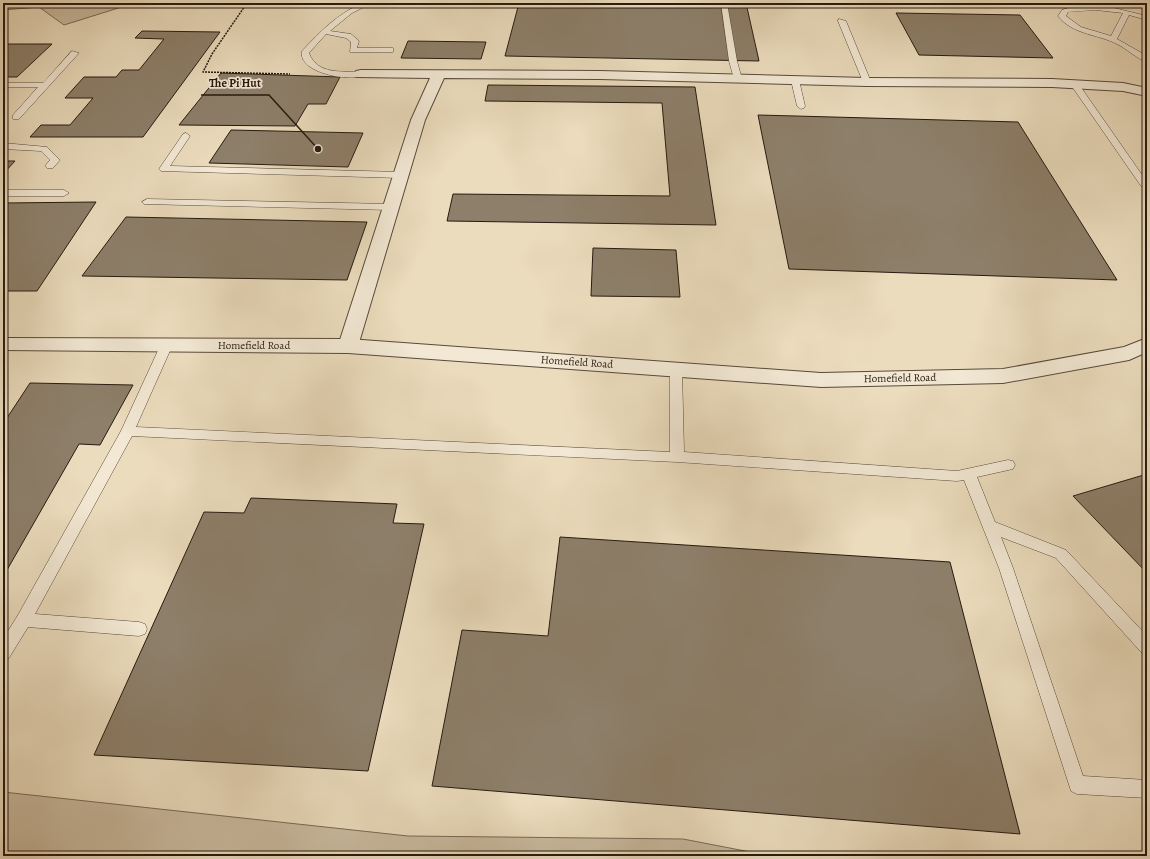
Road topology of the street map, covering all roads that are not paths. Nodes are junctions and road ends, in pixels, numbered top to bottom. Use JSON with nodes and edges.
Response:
{"nodes":[{"id":1,"x":369,"y":3,"type":"edge"},
{"id":2,"x":724,"y":3,"type":"edge"},
{"id":3,"x":1127,"y":12,"type":"junction"},
{"id":4,"x":1147,"y":18,"type":"edge"},
{"id":5,"x":842,"y":21,"type":"dead end"},
{"id":6,"x":325,"y":32,"type":"junction"},
{"id":7,"x":1112,"y":40,"type":"junction"},
{"id":8,"x":390,"y":50,"type":"dead end"},
{"id":9,"x":75,"y":53,"type":"dead end"},
{"id":10,"x":1147,"y":60,"type":"edge"},
{"id":11,"x":361,"y":74,"type":"joint"},
{"id":12,"x":438,"y":76,"type":"junction"},
{"id":13,"x":738,"y":79,"type":"junction"},
{"id":14,"x":795,"y":80,"type":"junction"},
{"id":15,"x":867,"y":82,"type":"junction"},
{"id":16,"x":3,"y":85,"type":"edge"},
{"id":17,"x":45,"y":85,"type":"junction"},
{"id":18,"x":1075,"y":85,"type":"junction"},
{"id":19,"x":1147,"y":92,"type":"edge"},
{"id":20,"x":801,"y":106,"type":"dead end"},
{"id":21,"x":16,"y":118,"type":"dead end"},
{"id":22,"x":186,"y":136,"type":"dead end"},
{"id":23,"x":3,"y":146,"type":"edge"},
{"id":24,"x":50,"y":166,"type":"dead end"},
{"id":25,"x":401,"y":175,"type":"junction"},
{"id":26,"x":1144,"y":184,"type":"dead end"},
{"id":27,"x":3,"y":193,"type":"edge"},
{"id":28,"x":64,"y":193,"type":"dead end"},
{"id":29,"x":147,"y":202,"type":"dead end"},
{"id":30,"x":391,"y":207,"type":"junction"},
{"id":31,"x":3,"y":344,"type":"edge"},
{"id":32,"x":167,"y":344,"type":"junction"},
{"id":33,"x":1147,"y":344,"type":"edge"},
{"id":34,"x":348,"y":346,"type":"junction"},
{"id":35,"x":676,"y":370,"type":"junction"},
{"id":36,"x":128,"y":431,"type":"junction"},
{"id":37,"x":677,"y":457,"type":"junction"},
{"id":38,"x":1008,"y":465,"type":"dead end"},
{"id":39,"x":969,"y":474,"type":"junction"},
{"id":40,"x":989,"y":526,"type":"junction"},
{"id":41,"x":24,"y":620,"type":"junction"},
{"id":42,"x":139,"y":629,"type":"dead end"},
{"id":43,"x":1147,"y":647,"type":"edge"},
{"id":44,"x":3,"y":654,"type":"edge"},
{"id":45,"x":1147,"y":789,"type":"edge"}],
"edges":[{"from":1,"to":6,"type":"lane"},
{"from":2,"to":13,"type":"lane"},
{"from":3,"to":4,"type":"lane"},
{"from":3,"to":7,"type":"lane"},
{"from":3,"to":7,"type":"lane"},
{"from":5,"to":15,"type":"lane"},
{"from":6,"to":8,"type":"lane"},
{"from":6,"to":11,"type":"lane"},
{"from":7,"to":10,"type":"lane"},
{"from":9,"to":17,"type":"lane"},
{"from":11,"to":12,"type":"street"},
{"from":12,"to":13,"type":"street"},
{"from":12,"to":25,"type":"street"},
{"from":13,"to":14,"type":"street"},
{"from":14,"to":15,"type":"street"},
{"from":14,"to":20,"type":"lane"},
{"from":15,"to":18,"type":"street"},
{"from":16,"to":17,"type":"lane"},
{"from":17,"to":21,"type":"lane"},
{"from":18,"to":19,"type":"street"},
{"from":18,"to":26,"type":"lane"},
{"from":22,"to":25,"type":"lane"},
{"from":23,"to":24,"type":"lane"},
{"from":25,"to":30,"type":"street"},
{"from":27,"to":28,"type":"lane"},
{"from":29,"to":30,"type":"lane"},
{"from":30,"to":34,"type":"street"},
{"from":31,"to":32,"type":"street","name":"Homefield Road"},
{"from":32,"to":34,"type":"street","name":"Homefield Road"},
{"from":32,"to":36,"type":"lane"},
{"from":33,"to":35,"type":"street","name":"Homefield Road"},
{"from":34,"to":35,"type":"street","name":"Homefield Road"},
{"from":35,"to":37,"type":"lane"},
{"from":36,"to":37,"type":"lane"},
{"from":36,"to":41,"type":"lane"},
{"from":37,"to":39,"type":"lane"},
{"from":38,"to":39,"type":"lane"},
{"from":39,"to":40,"type":"lane"},
{"from":40,"to":43,"type":"lane"},
{"from":40,"to":45,"type":"lane"},
{"from":41,"to":42,"type":"lane"},
{"from":41,"to":44,"type":"lane"}]}
